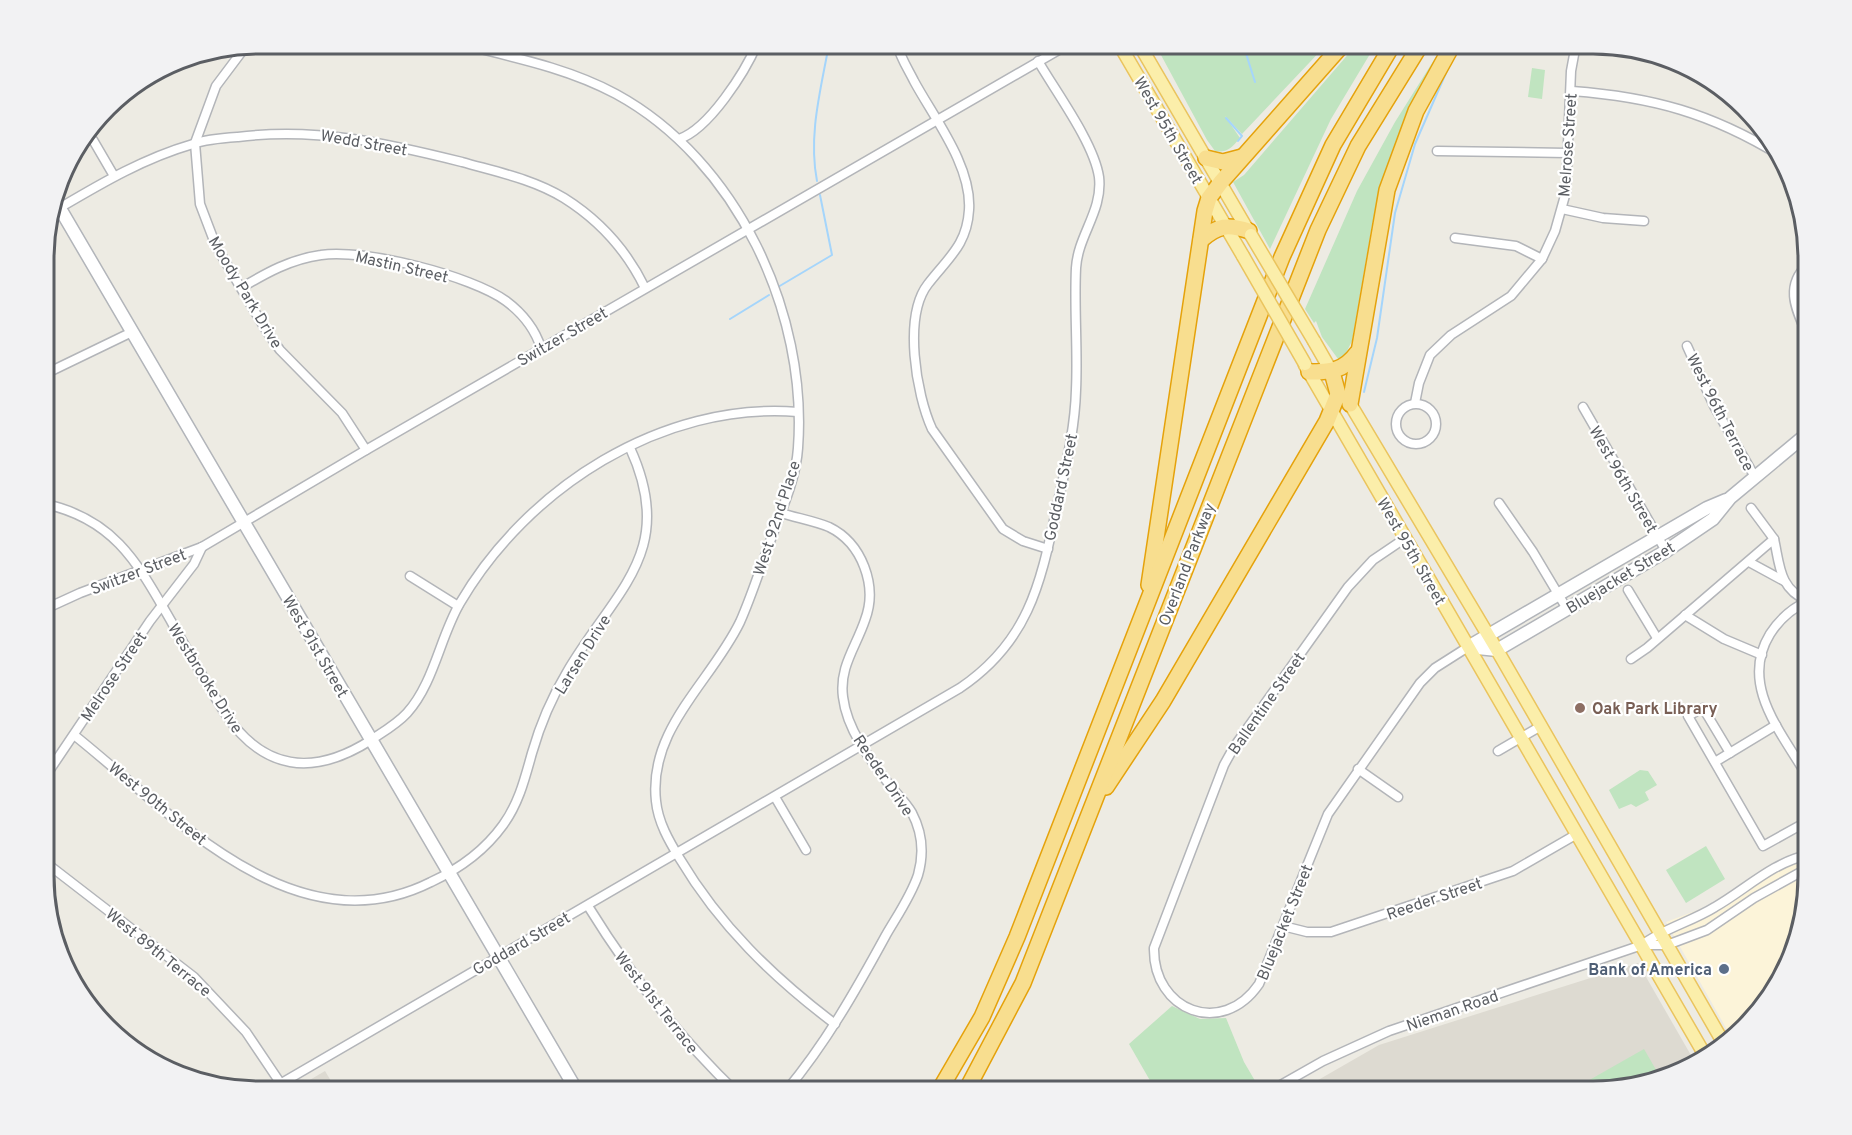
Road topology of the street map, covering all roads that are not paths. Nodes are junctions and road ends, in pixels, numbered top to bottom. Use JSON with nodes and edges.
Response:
{"nodes":[{"id":1,"x":499,"y":54,"type":"edge"},
{"id":2,"x":753,"y":54,"type":"edge"},
{"id":3,"x":901,"y":54,"type":"edge"},
{"id":4,"x":1051,"y":54,"type":"edge"},
{"id":5,"x":1125,"y":54,"type":"edge"},
{"id":6,"x":1145,"y":54,"type":"edge"},
{"id":7,"x":1334,"y":54,"type":"edge"},
{"id":8,"x":1387,"y":54,"type":"edge"},
{"id":9,"x":1415,"y":54,"type":"edge"},
{"id":10,"x":1447,"y":54,"type":"edge"},
{"id":11,"x":1574,"y":54,"type":"edge"},
{"id":12,"x":239,"y":56,"type":"edge"},
{"id":13,"x":1038,"y":61,"type":"junction"},
{"id":14,"x":1572,"y":91,"type":"junction"},
{"id":15,"x":936,"y":121,"type":"junction"},
{"id":16,"x":679,"y":139,"type":"junction"},
{"id":17,"x":93,"y":140,"type":"dead end"},
{"id":18,"x":195,"y":143,"type":"junction"},
{"id":19,"x":1763,"y":144,"type":"edge"},
{"id":20,"x":1437,"y":151,"type":"dead end"},
{"id":21,"x":1567,"y":153,"type":"junction"},
{"id":22,"x":1206,"y":158,"type":"junction"},
{"id":23,"x":1242,"y":158,"type":"junction"},
{"id":24,"x":114,"y":176,"type":"junction"},
{"id":25,"x":1221,"y":182,"type":"junction"},
{"id":26,"x":1209,"y":198,"type":"junction"},
{"id":27,"x":62,"y":203,"type":"edge"},
{"id":28,"x":1562,"y":209,"type":"junction"},
{"id":29,"x":59,"y":214,"type":"edge"},
{"id":30,"x":1644,"y":221,"type":"dead end"},
{"id":31,"x":1225,"y":225,"type":"junction"},
{"id":32,"x":746,"y":230,"type":"junction"},
{"id":33,"x":1250,"y":233,"type":"junction"},
{"id":34,"x":1455,"y":238,"type":"dead end"},
{"id":35,"x":1201,"y":240,"type":"junction"},
{"id":36,"x":1542,"y":259,"type":"junction"},
{"id":37,"x":1798,"y":276,"type":"edge"},
{"id":38,"x":241,"y":288,"type":"junction"},
{"id":39,"x":645,"y":288,"type":"junction"},
{"id":40,"x":1798,"y":312,"type":"edge"},
{"id":41,"x":132,"y":332,"type":"junction"},
{"id":42,"x":1687,"y":346,"type":"dead end"},
{"id":43,"x":541,"y":348,"type":"junction"},
{"id":44,"x":1357,"y":353,"type":"junction"},
{"id":45,"x":1307,"y":368,"type":"junction"},
{"id":46,"x":54,"y":370,"type":"edge"},
{"id":47,"x":1332,"y":372,"type":"junction"},
{"id":48,"x":1415,"y":403,"type":"junction"},
{"id":49,"x":1350,"y":404,"type":"junction"},
{"id":50,"x":1583,"y":407,"type":"dead end"},
{"id":51,"x":798,"y":412,"type":"junction"},
{"id":52,"x":1332,"y":412,"type":"junction"},
{"id":53,"x":1798,"y":441,"type":"edge"},
{"id":54,"x":630,"y":447,"type":"junction"},
{"id":55,"x":366,"y":450,"type":"junction"},
{"id":56,"x":1755,"y":477,"type":"junction"},
{"id":57,"x":1730,"y":498,"type":"junction"},
{"id":58,"x":1499,"y":503,"type":"dead end"},
{"id":59,"x":54,"y":507,"type":"edge"},
{"id":60,"x":1751,"y":508,"type":"dead end"},
{"id":61,"x":781,"y":513,"type":"junction"},
{"id":62,"x":243,"y":522,"type":"junction"},
{"id":63,"x":1658,"y":536,"type":"junction"},
{"id":64,"x":1404,"y":539,"type":"junction"},
{"id":65,"x":1774,"y":539,"type":"junction"},
{"id":66,"x":202,"y":547,"type":"junction"},
{"id":67,"x":1048,"y":549,"type":"junction"},
{"id":68,"x":1666,"y":551,"type":"junction"},
{"id":69,"x":1749,"y":562,"type":"junction"},
{"id":70,"x":141,"y":570,"type":"junction"},
{"id":71,"x":410,"y":576,"type":"dead end"},
{"id":72,"x":1784,"y":581,"type":"junction"},
{"id":73,"x":1628,"y":590,"type":"dead end"},
{"id":74,"x":1558,"y":593,"type":"junction"},
{"id":75,"x":1798,"y":597,"type":"edge"},
{"id":76,"x":54,"y":605,"type":"edge"},
{"id":77,"x":162,"y":605,"type":"junction"},
{"id":78,"x":458,"y":606,"type":"junction"},
{"id":79,"x":1798,"y":606,"type":"edge"},
{"id":80,"x":1146,"y":608,"type":"junction"},
{"id":81,"x":1567,"y":609,"type":"junction"},
{"id":82,"x":1685,"y":615,"type":"junction"},
{"id":83,"x":1487,"y":634,"type":"junction"},
{"id":84,"x":1657,"y":638,"type":"junction"},
{"id":85,"x":1468,"y":647,"type":"junction"},
{"id":86,"x":1497,"y":650,"type":"junction"},
{"id":87,"x":1762,"y":655,"type":"junction"},
{"id":88,"x":1630,"y":659,"type":"dead end"},
{"id":89,"x":1776,"y":725,"type":"junction"},
{"id":90,"x":1541,"y":726,"type":"junction"},
{"id":91,"x":74,"y":735,"type":"junction"},
{"id":92,"x":1522,"y":737,"type":"junction"},
{"id":93,"x":371,"y":740,"type":"junction"},
{"id":94,"x":863,"y":745,"type":"junction"},
{"id":95,"x":1498,"y":751,"type":"dead end"},
{"id":96,"x":1730,"y":753,"type":"junction"},
{"id":97,"x":1798,"y":761,"type":"edge"},
{"id":98,"x":1715,"y":762,"type":"junction"},
{"id":99,"x":54,"y":764,"type":"edge"},
{"id":100,"x":1358,"y":769,"type":"junction"},
{"id":101,"x":775,"y":797,"type":"junction"},
{"id":102,"x":1398,"y":797,"type":"dead end"},
{"id":103,"x":1090,"y":812,"type":"junction"},
{"id":104,"x":1798,"y":827,"type":"edge"},
{"id":105,"x":1578,"y":834,"type":"junction"},
{"id":106,"x":806,"y":850,"type":"dead end"},
{"id":107,"x":676,"y":853,"type":"junction"},
{"id":108,"x":1798,"y":859,"type":"edge"},
{"id":109,"x":54,"y":869,"type":"edge"},
{"id":110,"x":449,"y":873,"type":"junction"},
{"id":111,"x":1798,"y":874,"type":"edge"},
{"id":112,"x":588,"y":906,"type":"junction"},
{"id":113,"x":1283,"y":926,"type":"junction"},
{"id":114,"x":1659,"y":932,"type":"junction"},
{"id":115,"x":1642,"y":945,"type":"junction"},
{"id":116,"x":1667,"y":945,"type":"junction"},
{"id":117,"x":498,"y":956,"type":"junction"},
{"id":118,"x":1171,"y":998,"type":"joint"},
{"id":119,"x":834,"y":1024,"type":"junction"},
{"id":120,"x":1720,"y":1037,"type":"edge"},
{"id":121,"x":1701,"y":1049,"type":"edge"},
{"id":122,"x":279,"y":1081,"type":"edge"},
{"id":123,"x":286,"y":1081,"type":"edge"},
{"id":124,"x":571,"y":1081,"type":"edge"},
{"id":125,"x":725,"y":1081,"type":"edge"},
{"id":126,"x":793,"y":1081,"type":"edge"},
{"id":127,"x":945,"y":1081,"type":"edge"},
{"id":128,"x":971,"y":1081,"type":"edge"},
{"id":129,"x":1288,"y":1081,"type":"edge"}],
"edges":[{"from":1,"to":16,"type":"street","name":"West 92nd Place"},
{"from":2,"to":16,"type":"street"},
{"from":3,"to":15,"type":"street"},
{"from":4,"to":13,"type":"street","name":"Switzer Street"},
{"from":5,"to":26,"type":"main road","name":"West 95th Street"},
{"from":6,"to":22,"type":"main road","name":"West 95th Street"},
{"from":7,"to":23,"type":"highway"},
{"from":8,"to":80,"type":"highway","name":"Overland Parkway"},
{"from":9,"to":103,"type":"highway","name":"Overland Parkway"},
{"from":10,"to":44,"type":"highway"},
{"from":11,"to":14,"type":"street","name":"Melrose Street"},
{"from":12,"to":18,"type":"street","name":"Moody Park Drive"},
{"from":13,"to":15,"type":"street","name":"Switzer Street"},
{"from":13,"to":67,"type":"street","name":"Goddard Street"},
{"from":14,"to":19,"type":"street"},
{"from":14,"to":21,"type":"street","name":"Melrose Street"},
{"from":15,"to":32,"type":"street","name":"Switzer Street"},
{"from":15,"to":67,"type":"street"},
{"from":16,"to":32,"type":"street","name":"West 92nd Place"},
{"from":17,"to":24,"type":"street"},
{"from":18,"to":24,"type":"street","name":"Wedd Street"},
{"from":18,"to":38,"type":"street","name":"Moody Park Drive"},
{"from":18,"to":39,"type":"street","name":"Wedd Street"},
{"from":20,"to":21,"type":"street"},
{"from":21,"to":28,"type":"street","name":"Melrose Street"},
{"from":22,"to":23,"type":"highway"},
{"from":22,"to":25,"type":"main road","name":"West 95th Street"},
{"from":23,"to":25,"type":"highway"},
{"from":24,"to":27,"type":"street","name":"Wedd Street"},
{"from":25,"to":26,"type":"highway"},
{"from":25,"to":33,"type":"main road","name":"West 95th Street"},
{"from":26,"to":31,"type":"main road","name":"West 95th Street"},
{"from":26,"to":35,"type":"highway"},
{"from":28,"to":30,"type":"street"},
{"from":28,"to":36,"type":"street","name":"Melrose Street"},
{"from":29,"to":41,"type":"street","name":"West 91st Street"},
{"from":31,"to":33,"type":"highway"},
{"from":31,"to":35,"type":"highway"},
{"from":31,"to":45,"type":"main road","name":"West 95th Street","bridge":true},
{"from":32,"to":39,"type":"street","name":"Switzer Street"},
{"from":32,"to":51,"type":"street","name":"West 92nd Place"},
{"from":33,"to":47,"type":"main road","name":"West 95th Street","bridge":true},
{"from":34,"to":36,"type":"street"},
{"from":35,"to":80,"type":"highway"},
{"from":36,"to":48,"type":"street","name":"Melrose Street"},
{"from":37,"to":40,"type":"street"},
{"from":38,"to":43,"type":"street","name":"Mastin Street"},
{"from":38,"to":55,"type":"street","name":"Moody Park Drive"},
{"from":39,"to":43,"type":"street","name":"Switzer Street"},
{"from":41,"to":46,"type":"street"},
{"from":41,"to":62,"type":"street","name":"West 91st Street"},
{"from":42,"to":56,"type":"street","name":"West 96th Terrace"},
{"from":43,"to":55,"type":"street","name":"Switzer Street"},
{"from":44,"to":47,"type":"highway"},
{"from":44,"to":49,"type":"highway"},
{"from":45,"to":47,"type":"highway"},
{"from":45,"to":52,"type":"main road","name":"West 95th Street"},
{"from":47,"to":49,"type":"main road","name":"West 95th Street"},
{"from":47,"to":52,"type":"highway"},
{"from":48,"to":48,"type":"street"},
{"from":49,"to":83,"type":"main road","name":"West 95th Street"},
{"from":50,"to":63,"type":"street","name":"West 96th Street"},
{"from":51,"to":54,"type":"street","name":"Westbrooke Drive"},
{"from":51,"to":61,"type":"street","name":"West 92nd Place"},
{"from":52,"to":64,"type":"main road","name":"West 95th Street"},
{"from":52,"to":103,"type":"highway"},
{"from":53,"to":56,"type":"street","name":"Bluejacket Street"},
{"from":54,"to":78,"type":"street","name":"Westbrooke Drive"},
{"from":54,"to":110,"type":"street","name":"Larsen Drive"},
{"from":55,"to":62,"type":"street","name":"Switzer Street"},
{"from":56,"to":57,"type":"street","name":"Bluejacket Street"},
{"from":57,"to":63,"type":"street","name":"Bluejacket Street"},
{"from":57,"to":68,"type":"street","name":"Bluejacket Street"},
{"from":58,"to":74,"type":"street"},
{"from":59,"to":70,"type":"street","name":"Westbrooke Drive"},
{"from":60,"to":65,"type":"street"},
{"from":61,"to":94,"type":"street","name":"Reeder Drive"},
{"from":61,"to":107,"type":"street","name":"West 92nd Place"},
{"from":62,"to":66,"type":"street","name":"Switzer Street"},
{"from":62,"to":93,"type":"street","name":"West 91st Street"},
{"from":63,"to":68,"type":"street","name":"West 96th Street"},
{"from":63,"to":74,"type":"street","name":"Bluejacket Street"},
{"from":64,"to":85,"type":"main road","name":"West 95th Street"},
{"from":64,"to":118,"type":"street","name":"Ballentine Street"},
{"from":65,"to":69,"type":"street"},
{"from":65,"to":72,"type":"street"},
{"from":66,"to":70,"type":"street","name":"Switzer Street"},
{"from":66,"to":77,"type":"street","name":"Melrose Street"},
{"from":67,"to":94,"type":"street","name":"Goddard Street"},
{"from":68,"to":81,"type":"street","name":"Bluejacket Street"},
{"from":69,"to":72,"type":"street"},
{"from":69,"to":82,"type":"street"},
{"from":70,"to":76,"type":"street","name":"Switzer Street"},
{"from":70,"to":77,"type":"street","name":"Westbrooke Drive"},
{"from":71,"to":78,"type":"street"},
{"from":72,"to":75,"type":"street"},
{"from":73,"to":84,"type":"street"},
{"from":74,"to":81,"type":"street"},
{"from":74,"to":83,"type":"street","name":"Bluejacket Street"},
{"from":77,"to":91,"type":"street","name":"Melrose Street"},
{"from":77,"to":93,"type":"street","name":"Westbrooke Drive"},
{"from":78,"to":93,"type":"street","name":"Westbrooke Drive"},
{"from":79,"to":87,"type":"street"},
{"from":80,"to":127,"type":"highway","name":"Overland Parkway"},
{"from":81,"to":86,"type":"street","name":"Bluejacket Street"},
{"from":82,"to":84,"type":"street"},
{"from":82,"to":87,"type":"street"},
{"from":83,"to":85,"type":"street","name":"Bluejacket Street"},
{"from":83,"to":86,"type":"main road","name":"West 95th Street"},
{"from":84,"to":88,"type":"street"},
{"from":85,"to":86,"type":"street"},
{"from":85,"to":92,"type":"main road","name":"West 95th Street"},
{"from":85,"to":100,"type":"street","name":"Bluejacket Street"},
{"from":86,"to":90,"type":"main road","name":"West 95th Street"},
{"from":87,"to":89,"type":"street"},
{"from":89,"to":96,"type":"street"},
{"from":89,"to":97,"type":"street"},
{"from":90,"to":92,"type":"street"},
{"from":90,"to":114,"type":"main road","name":"West 95th Street"},
{"from":91,"to":99,"type":"street","name":"Melrose Street"},
{"from":91,"to":110,"type":"street","name":"West 90th Street"},
{"from":92,"to":95,"type":"street"},
{"from":92,"to":105,"type":"main road","name":"West 95th Street"},
{"from":93,"to":110,"type":"street","name":"West 91st Street"},
{"from":94,"to":101,"type":"street","name":"Goddard Street"},
{"from":94,"to":119,"type":"street","name":"Reeder Drive"},
{"from":96,"to":98,"type":"street"},
{"from":96,"to":98,"type":"street"},
{"from":98,"to":104,"type":"street"},
{"from":100,"to":102,"type":"street"},
{"from":100,"to":113,"type":"street","name":"Bluejacket Street"},
{"from":101,"to":106,"type":"street"},
{"from":101,"to":107,"type":"street","name":"Goddard Street"},
{"from":103,"to":128,"type":"highway","name":"Overland Parkway"},
{"from":105,"to":113,"type":"street","name":"Reeder Street"},
{"from":105,"to":115,"type":"main road","name":"West 95th Street"},
{"from":107,"to":112,"type":"street","name":"Goddard Street"},
{"from":107,"to":119,"type":"street","name":"West 92nd Place"},
{"from":108,"to":114,"type":"street","name":"Nieman Road"},
{"from":109,"to":122,"type":"street","name":"West 89th Terrace"},
{"from":110,"to":117,"type":"street","name":"West 91st Street"},
{"from":111,"to":116,"type":"street","name":"Nieman Road"},
{"from":112,"to":117,"type":"street","name":"Goddard Street"},
{"from":112,"to":125,"type":"street","name":"West 91st Terrace"},
{"from":113,"to":118,"type":"street","name":"Bluejacket Street"},
{"from":114,"to":115,"type":"street","name":"Nieman Road"},
{"from":114,"to":116,"type":"main road","name":"West 95th Street"},
{"from":115,"to":116,"type":"street","name":"Nieman Road"},
{"from":115,"to":121,"type":"main road","name":"West 95th Street"},
{"from":115,"to":129,"type":"street","name":"Nieman Road"},
{"from":116,"to":120,"type":"main road","name":"West 95th Street"},
{"from":117,"to":123,"type":"street","name":"Goddard Street"},
{"from":117,"to":124,"type":"street","name":"West 91st Street"},
{"from":119,"to":126,"type":"street","name":"Reeder Drive"}]}
